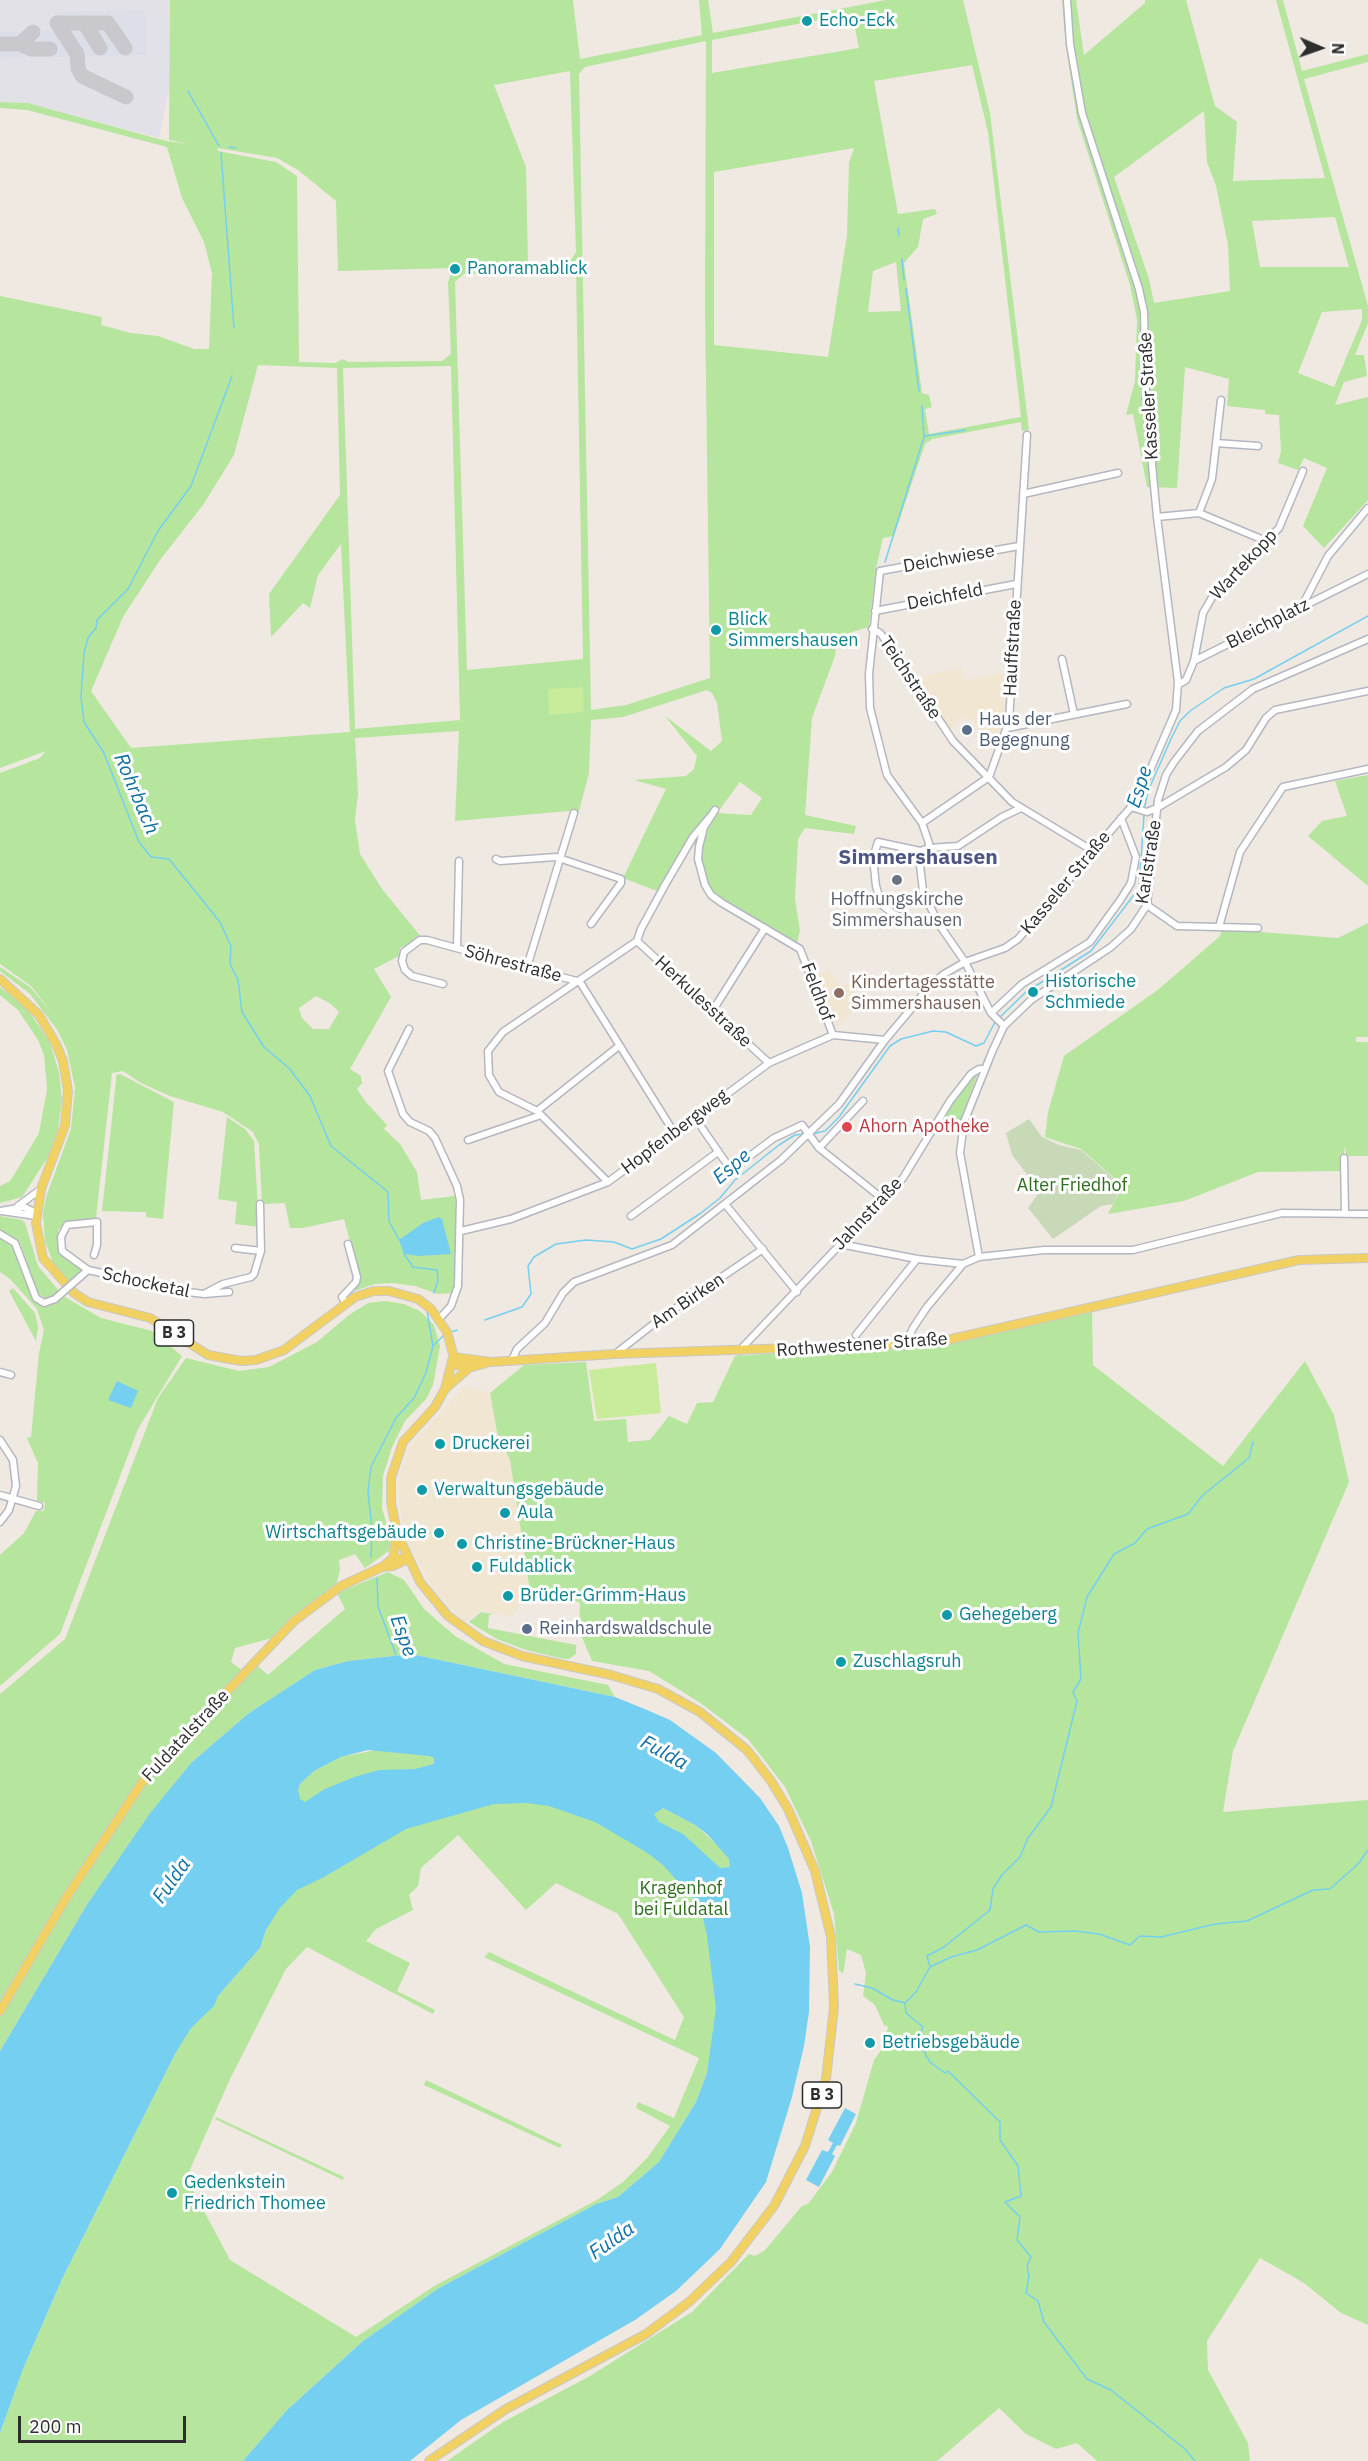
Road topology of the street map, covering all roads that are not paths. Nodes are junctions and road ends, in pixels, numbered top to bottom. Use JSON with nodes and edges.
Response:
{"nodes":[{"id":1,"x":1066,"y":0,"type":"edge"},
{"id":2,"x":1221,"y":400,"type":"dead end"},
{"id":3,"x":1027,"y":435,"type":"dead end"},
{"id":4,"x":1216,"y":442,"type":"junction"},
{"id":5,"x":1258,"y":446,"type":"dead end"},
{"id":6,"x":1303,"y":471,"type":"dead end"},
{"id":7,"x":1118,"y":473,"type":"dead end"},
{"id":8,"x":1023,"y":494,"type":"junction"},
{"id":9,"x":1368,"y":508,"type":"edge"},
{"id":10,"x":1199,"y":513,"type":"junction"},
{"id":11,"x":1157,"y":516,"type":"junction"},
{"id":12,"x":1266,"y":541,"type":"junction"},
{"id":13,"x":1018,"y":546,"type":"junction"},
{"id":14,"x":1368,"y":574,"type":"edge"},
{"id":15,"x":1016,"y":584,"type":"junction"},
{"id":16,"x":1301,"y":608,"type":"junction"},
{"id":17,"x":875,"y":611,"type":"junction"},
{"id":18,"x":872,"y":629,"type":"junction"},
{"id":19,"x":1368,"y":639,"type":"edge"},
{"id":20,"x":1062,"y":659,"type":"dead end"},
{"id":21,"x":1194,"y":662,"type":"junction"},
{"id":22,"x":1178,"y":685,"type":"junction"},
{"id":23,"x":1368,"y":691,"type":"edge"},
{"id":24,"x":1127,"y":704,"type":"dead end"},
{"id":25,"x":1074,"y":714,"type":"junction"},
{"id":26,"x":1007,"y":728,"type":"junction"},
{"id":27,"x":1368,"y":770,"type":"edge"},
{"id":28,"x":988,"y":777,"type":"junction"},
{"id":29,"x":1131,"y":807,"type":"junction"},
{"id":30,"x":1020,"y":808,"type":"junction"},
{"id":31,"x":1157,"y":808,"type":"junction"},
{"id":32,"x":715,"y":810,"type":"dead end"},
{"id":33,"x":574,"y":813,"type":"dead end"},
{"id":34,"x":710,"y":817,"type":"junction"},
{"id":35,"x":1121,"y":818,"type":"junction"},
{"id":36,"x":922,"y":823,"type":"junction"},
{"id":37,"x":928,"y":849,"type":"junction"},
{"id":38,"x":920,"y":851,"type":"junction"},
{"id":39,"x":1093,"y":851,"type":"junction"},
{"id":40,"x":560,"y":858,"type":"junction"},
{"id":41,"x":496,"y":859,"type":"dead end"},
{"id":42,"x":459,"y":861,"type":"dead end"},
{"id":43,"x":1147,"y":905,"type":"junction"},
{"id":44,"x":938,"y":923,"type":"junction"},
{"id":45,"x":591,"y":924,"type":"dead end"},
{"id":46,"x":1219,"y":927,"type":"junction"},
{"id":47,"x":765,"y":928,"type":"junction"},
{"id":48,"x":1258,"y":928,"type":"dead end"},
{"id":49,"x":638,"y":941,"type":"junction"},
{"id":50,"x":457,"y":948,"type":"junction"},
{"id":51,"x":965,"y":962,"type":"junction"},
{"id":52,"x":528,"y":967,"type":"junction"},
{"id":53,"x":0,"y":979,"type":"edge"},
{"id":54,"x":580,"y":982,"type":"junction"},
{"id":55,"x":443,"y":984,"type":"dead end"},
{"id":56,"x":713,"y":1010,"type":"junction"},
{"id":57,"x":997,"y":1019,"type":"junction"},
{"id":58,"x":409,"y":1029,"type":"dead end"},
{"id":59,"x":833,"y":1035,"type":"junction"},
{"id":60,"x":885,"y":1040,"type":"junction"},
{"id":61,"x":619,"y":1046,"type":"junction"},
{"id":62,"x":769,"y":1063,"type":"junction"},
{"id":63,"x":984,"y":1070,"type":"junction"},
{"id":64,"x":863,"y":1101,"type":"dead end"},
{"id":65,"x":539,"y":1113,"type":"junction"},
{"id":66,"x":702,"y":1128,"type":"dead end"},
{"id":67,"x":810,"y":1132,"type":"junction"},
{"id":68,"x":675,"y":1134,"type":"junction"},
{"id":69,"x":468,"y":1140,"type":"dead end"},
{"id":70,"x":819,"y":1148,"type":"junction"},
{"id":71,"x":718,"y":1152,"type":"junction"},
{"id":72,"x":1344,"y":1158,"type":"dead end"},
{"id":73,"x":608,"y":1182,"type":"junction"},
{"id":74,"x":41,"y":1189,"type":"junction"},
{"id":75,"x":882,"y":1199,"type":"junction"},
{"id":76,"x":260,"y":1204,"type":"dead end"},
{"id":77,"x":725,"y":1204,"type":"junction"},
{"id":78,"x":17,"y":1207,"type":"junction"},
{"id":79,"x":1,"y":1211,"type":"edge"},
{"id":80,"x":1345,"y":1212,"type":"junction"},
{"id":81,"x":36,"y":1214,"type":"junction"},
{"id":82,"x":1368,"y":1214,"type":"edge"},
{"id":83,"x":631,"y":1216,"type":"dead end"},
{"id":84,"x":461,"y":1232,"type":"junction"},
{"id":85,"x":0,"y":1234,"type":"edge"},
{"id":86,"x":840,"y":1244,"type":"junction"},
{"id":87,"x":348,"y":1245,"type":"dead end"},
{"id":88,"x":235,"y":1248,"type":"dead end"},
{"id":89,"x":762,"y":1249,"type":"junction"},
{"id":90,"x":261,"y":1251,"type":"junction"},
{"id":91,"x":94,"y":1255,"type":"dead end"},
{"id":92,"x":979,"y":1257,"type":"junction"},
{"id":93,"x":1368,"y":1258,"type":"edge"},
{"id":94,"x":917,"y":1259,"type":"junction"},
{"id":95,"x":963,"y":1264,"type":"junction"},
{"id":96,"x":88,"y":1270,"type":"junction"},
{"id":97,"x":229,"y":1292,"type":"dead end"},
{"id":98,"x":797,"y":1292,"type":"junction"},
{"id":99,"x":204,"y":1294,"type":"junction"},
{"id":100,"x":346,"y":1304,"type":"junction"},
{"id":101,"x":440,"y":1319,"type":"junction"},
{"id":102,"x":856,"y":1335,"type":"dead end"},
{"id":103,"x":905,"y":1346,"type":"junction"},
{"id":104,"x":739,"y":1351,"type":"junction"},
{"id":105,"x":615,"y":1354,"type":"junction"},
{"id":106,"x":453,"y":1357,"type":"junction"},
{"id":107,"x":512,"y":1360,"type":"junction"},
{"id":108,"x":491,"y":1362,"type":"junction"},
{"id":109,"x":470,"y":1368,"type":"junction"},
{"id":110,"x":0,"y":1372,"type":"edge"},
{"id":111,"x":11,"y":1375,"type":"dead end"},
{"id":112,"x":445,"y":1389,"type":"junction"},
{"id":113,"x":0,"y":1440,"type":"edge"},
{"id":114,"x":0,"y":1495,"type":"edge"},
{"id":115,"x":13,"y":1499,"type":"junction"},
{"id":116,"x":39,"y":1506,"type":"dead end"},
{"id":117,"x":0,"y":1522,"type":"edge"},
{"id":118,"x":397,"y":1533,"type":"junction"},
{"id":119,"x":393,"y":1558,"type":"junction"},
{"id":120,"x":408,"y":1559,"type":"junction"},
{"id":121,"x":382,"y":1567,"type":"junction"},
{"id":122,"x":0,"y":2011,"type":"edge"},
{"id":123,"x":429,"y":2461,"type":"edge"}],
"edges":[{"from":1,"to":11,"type":"street","name":"Kasseler Straße"},
{"from":2,"to":4,"type":"street"},
{"from":3,"to":8,"type":"street","name":"Hauffstraße"},
{"from":4,"to":5,"type":"street"},
{"from":4,"to":10,"type":"street"},
{"from":6,"to":12,"type":"street","name":"Wartekopp"},
{"from":7,"to":8,"type":"street"},
{"from":8,"to":13,"type":"street","name":"Hauffstraße"},
{"from":9,"to":16,"type":"street"},
{"from":10,"to":11,"type":"street"},
{"from":10,"to":12,"type":"street"},
{"from":11,"to":22,"type":"street","name":"Kasseler Straße"},
{"from":12,"to":21,"type":"street","name":"Wartekopp"},
{"from":13,"to":15,"type":"street","name":"Hauffstraße"},
{"from":13,"to":17,"type":"street","name":"Deichwiese"},
{"from":14,"to":16,"type":"street","name":"Bleichplatz"},
{"from":15,"to":17,"type":"street","name":"Deichfeld"},
{"from":15,"to":26,"type":"street","name":"Hauffstraße"},
{"from":16,"to":21,"type":"street","name":"Bleichplatz"},
{"from":17,"to":18,"type":"street"},
{"from":18,"to":28,"type":"street","name":"Teichstraße"},
{"from":18,"to":36,"type":"street"},
{"from":19,"to":31,"type":"street","name":"Karlstraße"},
{"from":20,"to":25,"type":"street"},
{"from":21,"to":22,"type":"street","name":"Bleichplatz"},
{"from":22,"to":29,"type":"street","name":"Kasseler Straße"},
{"from":23,"to":31,"type":"street"},
{"from":24,"to":25,"type":"street"},
{"from":25,"to":26,"type":"street"},
{"from":26,"to":28,"type":"street","name":"Hauffstraße"},
{"from":27,"to":46,"type":"street"},
{"from":28,"to":30,"type":"street","name":"Teichstraße"},
{"from":28,"to":36,"type":"street"},
{"from":29,"to":31,"type":"street"},
{"from":29,"to":35,"type":"street","name":"Kasseler Straße"},
{"from":30,"to":37,"type":"street"},
{"from":30,"to":39,"type":"street","name":"Teichstraße"},
{"from":31,"to":43,"type":"street","name":"Karlstraße"},
{"from":32,"to":34,"type":"street"},
{"from":33,"to":40,"type":"street"},
{"from":34,"to":47,"type":"street"},
{"from":34,"to":49,"type":"street"},
{"from":35,"to":39,"type":"street","name":"Kasseler Straße"},
{"from":35,"to":57,"type":"street"},
{"from":36,"to":37,"type":"street"},
{"from":37,"to":38,"type":"street"},
{"from":38,"to":44,"type":"street"},
{"from":38,"to":44,"type":"street"},
{"from":39,"to":51,"type":"street","name":"Kasseler Straße"},
{"from":40,"to":41,"type":"street"},
{"from":40,"to":45,"type":"street"},
{"from":40,"to":52,"type":"street"},
{"from":42,"to":50,"type":"street"},
{"from":43,"to":46,"type":"street"},
{"from":43,"to":57,"type":"street","name":"Karlstraße"},
{"from":44,"to":51,"type":"street"},
{"from":46,"to":48,"type":"street"},
{"from":47,"to":56,"type":"street"},
{"from":47,"to":59,"type":"street","name":"Feldhof"},
{"from":49,"to":54,"type":"street"},
{"from":49,"to":56,"type":"street","name":"Herkulesstraße"},
{"from":50,"to":52,"type":"street","name":"Söhrestraße"},
{"from":50,"to":55,"type":"street","name":"Söhrestraße"},
{"from":51,"to":57,"type":"street"},
{"from":51,"to":60,"type":"street","name":"Kasseler Straße"},
{"from":52,"to":54,"type":"street","name":"Söhrestraße"},
{"from":53,"to":74,"type":"main road","number":"B 3"},
{"from":54,"to":61,"type":"street","name":"Söhrestraße"},
{"from":54,"to":65,"type":"street"},
{"from":56,"to":62,"type":"street","name":"Herkulesstraße"},
{"from":57,"to":63,"type":"street","name":"Karlstraße"},
{"from":58,"to":84,"type":"street"},
{"from":59,"to":60,"type":"street","name":"Hopfenbergweg"},
{"from":59,"to":62,"type":"street","name":"Hopfenbergweg"},
{"from":60,"to":67,"type":"street","name":"Kasseler Straße"},
{"from":61,"to":65,"type":"street"},
{"from":61,"to":68,"type":"street","name":"Söhrestraße"},
{"from":62,"to":68,"type":"street","name":"Hopfenbergweg"},
{"from":63,"to":75,"type":"street","name":"Jahnstraße"},
{"from":63,"to":92,"type":"street","name":"Karlstraße"},
{"from":64,"to":70,"type":"street"},
{"from":65,"to":69,"type":"street"},
{"from":65,"to":73,"type":"street"},
{"from":66,"to":71,"type":"street"},
{"from":67,"to":70,"type":"street"},
{"from":67,"to":71,"type":"street"},
{"from":67,"to":77,"type":"street","name":"Kasseler Straße"},
{"from":68,"to":73,"type":"street","name":"Hopfenbergweg"},
{"from":70,"to":75,"type":"street"},
{"from":71,"to":83,"type":"street"},
{"from":72,"to":80,"type":"street"},
{"from":73,"to":84,"type":"street","name":"Hopfenbergweg"},
{"from":74,"to":78,"type":"street"},
{"from":74,"to":81,"type":"main road","number":"B 3"},
{"from":75,"to":86,"type":"street","name":"Jahnstraße"},
{"from":76,"to":90,"type":"street","name":"Schocketal"},
{"from":77,"to":89,"type":"street"},
{"from":77,"to":107,"type":"street","name":"Kasseler Straße"},
{"from":78,"to":79,"type":"street"},
{"from":78,"to":81,"type":"street"},
{"from":79,"to":81,"type":"street"},
{"from":80,"to":82,"type":"street"},
{"from":80,"to":92,"type":"street"},
{"from":81,"to":100,"type":"main road","number":"B 3"},
{"from":84,"to":101,"type":"street"},
{"from":85,"to":96,"type":"street","name":"Schocketal","bridge":true},
{"from":86,"to":94,"type":"street"},
{"from":86,"to":98,"type":"street","name":"Jahnstraße"},
{"from":87,"to":100,"type":"street"},
{"from":88,"to":90,"type":"street"},
{"from":89,"to":98,"type":"street"},
{"from":89,"to":105,"type":"street","name":"Am Birken"},
{"from":90,"to":99,"type":"street","name":"Schocketal"},
{"from":91,"to":96,"type":"street","name":"Schocketal"},
{"from":92,"to":95,"type":"street"},
{"from":93,"to":103,"type":"main road","name":"Rothwestener Straße"},
{"from":94,"to":95,"type":"street"},
{"from":94,"to":102,"type":"street"},
{"from":95,"to":103,"type":"street"},
{"from":96,"to":99,"type":"street","name":"Schocketal"},
{"from":97,"to":99,"type":"street","name":"Schocketal"},
{"from":98,"to":104,"type":"street","name":"Jahnstraße"},
{"from":100,"to":101,"type":"main road","number":"B 3"},
{"from":101,"to":106,"type":"main road","number":"B 3"},
{"from":103,"to":104,"type":"main road","name":"Rothwestener Straße"},
{"from":104,"to":105,"type":"main road","name":"Rothwestener Straße"},
{"from":105,"to":107,"type":"main road","name":"Rothwestener Straße"},
{"from":106,"to":108,"type":"main road","name":"Rothwestener Straße"},
{"from":106,"to":109,"type":"main road"},
{"from":106,"to":112,"type":"main road","number":"B 3"},
{"from":107,"to":108,"type":"main road","name":"Rothwestener Straße"},
{"from":108,"to":109,"type":"main road","name":"Rothwestener Straße"},
{"from":109,"to":112,"type":"main road"},
{"from":110,"to":111,"type":"street"},
{"from":112,"to":118,"type":"main road","number":"B 3"},
{"from":113,"to":115,"type":"street"},
{"from":114,"to":115,"type":"street"},
{"from":115,"to":116,"type":"street"},
{"from":115,"to":117,"type":"street"},
{"from":118,"to":119,"type":"main road"},
{"from":118,"to":120,"type":"main road","number":"B 3"},
{"from":119,"to":120,"type":"main road"},
{"from":119,"to":121,"type":"main road","name":"Fuldatalstraße"},
{"from":120,"to":121,"type":"main road","name":"Fuldatalstraße"},
{"from":120,"to":123,"type":"main road","number":"B 3"},
{"from":121,"to":122,"type":"main road","name":"Fuldatalstraße"}]}
